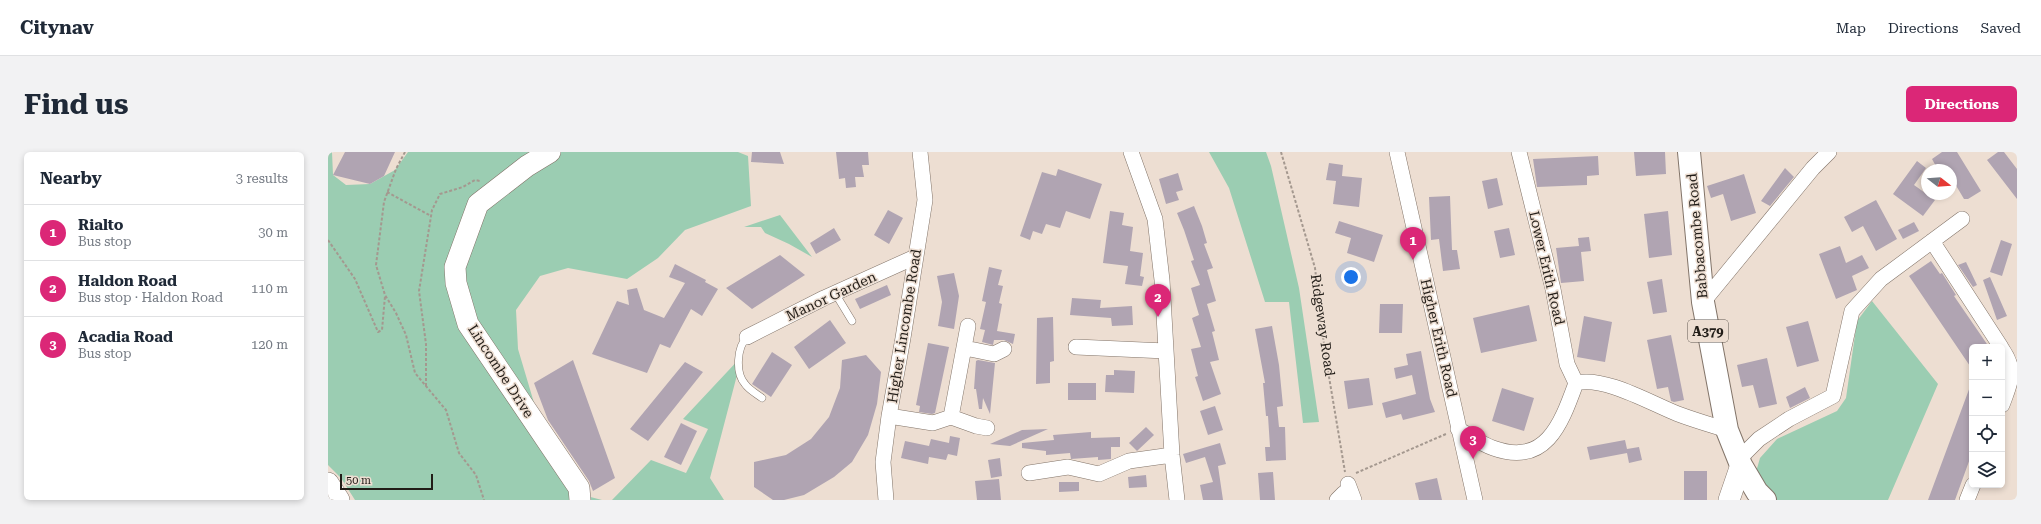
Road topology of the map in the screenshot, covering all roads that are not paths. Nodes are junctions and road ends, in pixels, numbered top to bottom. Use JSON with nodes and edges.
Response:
{"nodes":[{"id":1,"x":550,"y":152,"type":"edge"},
{"id":2,"x":920,"y":152,"type":"edge"},
{"id":3,"x":1131,"y":152,"type":"edge"},
{"id":4,"x":1397,"y":152,"type":"edge"},
{"id":5,"x":1519,"y":152,"type":"edge"},
{"id":6,"x":1689,"y":152,"type":"edge"},
{"id":7,"x":1829,"y":152,"type":"edge"},
{"id":8,"x":1962,"y":219,"type":"dead end"},
{"id":9,"x":1932,"y":241,"type":"junction"},
{"id":10,"x":915,"y":257,"type":"junction"},
{"id":11,"x":835,"y":293,"type":"junction"},
{"id":12,"x":1703,"y":302,"type":"junction"},
{"id":13,"x":852,"y":321,"type":"dead end"},
{"id":14,"x":968,"y":326,"type":"dead end"},
{"id":15,"x":747,"y":337,"type":"joint"},
{"id":16,"x":1999,"y":344,"type":"edge"},
{"id":17,"x":1076,"y":347,"type":"dead end"},
{"id":18,"x":965,"y":348,"type":"junction"},
{"id":19,"x":1004,"y":349,"type":"dead end"},
{"id":20,"x":1166,"y":351,"type":"junction"},
{"id":21,"x":2005,"y":354,"type":"edge"},
{"id":22,"x":1576,"y":383,"type":"junction"},
{"id":23,"x":2005,"y":396,"type":"edge"},
{"id":24,"x":762,"y":398,"type":"dead end"},
{"id":25,"x":889,"y":416,"type":"junction"},
{"id":26,"x":951,"y":417,"type":"junction"},
{"id":27,"x":987,"y":428,"type":"dead end"},
{"id":28,"x":1458,"y":429,"type":"junction"},
{"id":29,"x":1727,"y":430,"type":"junction"},
{"id":30,"x":1172,"y":455,"type":"junction"},
{"id":31,"x":1740,"y":462,"type":"junction"},
{"id":32,"x":1028,"y":473,"type":"dead end"},
{"id":33,"x":328,"y":483,"type":"edge"},
{"id":34,"x":1972,"y":488,"type":"edge"},
{"id":35,"x":1350,"y":489,"type":"edge"},
{"id":36,"x":339,"y":500,"type":"edge"},
{"id":37,"x":580,"y":500,"type":"edge"},
{"id":38,"x":886,"y":500,"type":"edge"},
{"id":39,"x":1177,"y":500,"type":"edge"},
{"id":40,"x":1337,"y":500,"type":"edge"},
{"id":41,"x":1475,"y":500,"type":"edge"},
{"id":42,"x":1729,"y":500,"type":"edge"},
{"id":43,"x":1765,"y":500,"type":"edge"},
{"id":44,"x":1967,"y":500,"type":"edge"}],
"edges":[{"from":1,"to":37,"type":"street","name":"Lincombe Drive"},
{"from":2,"to":10,"type":"street","name":"Higher Lincombe Road"},
{"from":3,"to":20,"type":"street"},
{"from":4,"to":28,"type":"street","name":"Higher Erith Road"},
{"from":5,"to":22,"type":"street","name":"Lower Erith Road"},
{"from":6,"to":12,"type":"main road","name":"Babbacombe Road","number":"A379"},
{"from":7,"to":12,"type":"street"},
{"from":8,"to":9,"type":"street"},
{"from":9,"to":16,"type":"street"},
{"from":9,"to":31,"type":"street"},
{"from":10,"to":11,"type":"street","name":"Manor Garden"},
{"from":10,"to":25,"type":"street","name":"Higher Lincombe Road"},
{"from":11,"to":13,"type":"lane"},
{"from":11,"to":15,"type":"street","name":"Manor Garden"},
{"from":12,"to":29,"type":"main road","name":"Babbacombe Road","number":"A379"},
{"from":14,"to":18,"type":"street"},
{"from":15,"to":24,"type":"lane"},
{"from":17,"to":20,"type":"street"},
{"from":18,"to":19,"type":"street"},
{"from":18,"to":26,"type":"street"},
{"from":20,"to":30,"type":"street"},
{"from":21,"to":23,"type":"street"},
{"from":22,"to":28,"type":"street"},
{"from":22,"to":29,"type":"street"},
{"from":25,"to":26,"type":"street"},
{"from":25,"to":38,"type":"street","name":"Higher Lincombe Road"},
{"from":26,"to":27,"type":"street"},
{"from":28,"to":41,"type":"street","name":"Higher Erith Road"},
{"from":29,"to":31,"type":"main road","name":"Babbacombe Road","number":"A379"},
{"from":30,"to":32,"type":"street"},
{"from":30,"to":39,"type":"street"},
{"from":31,"to":42,"type":"street"},
{"from":31,"to":43,"type":"main road","name":"Babbacombe Road","number":"A379"},
{"from":33,"to":36,"type":"street"},
{"from":34,"to":44,"type":"street"},
{"from":35,"to":40,"type":"street"}]}
